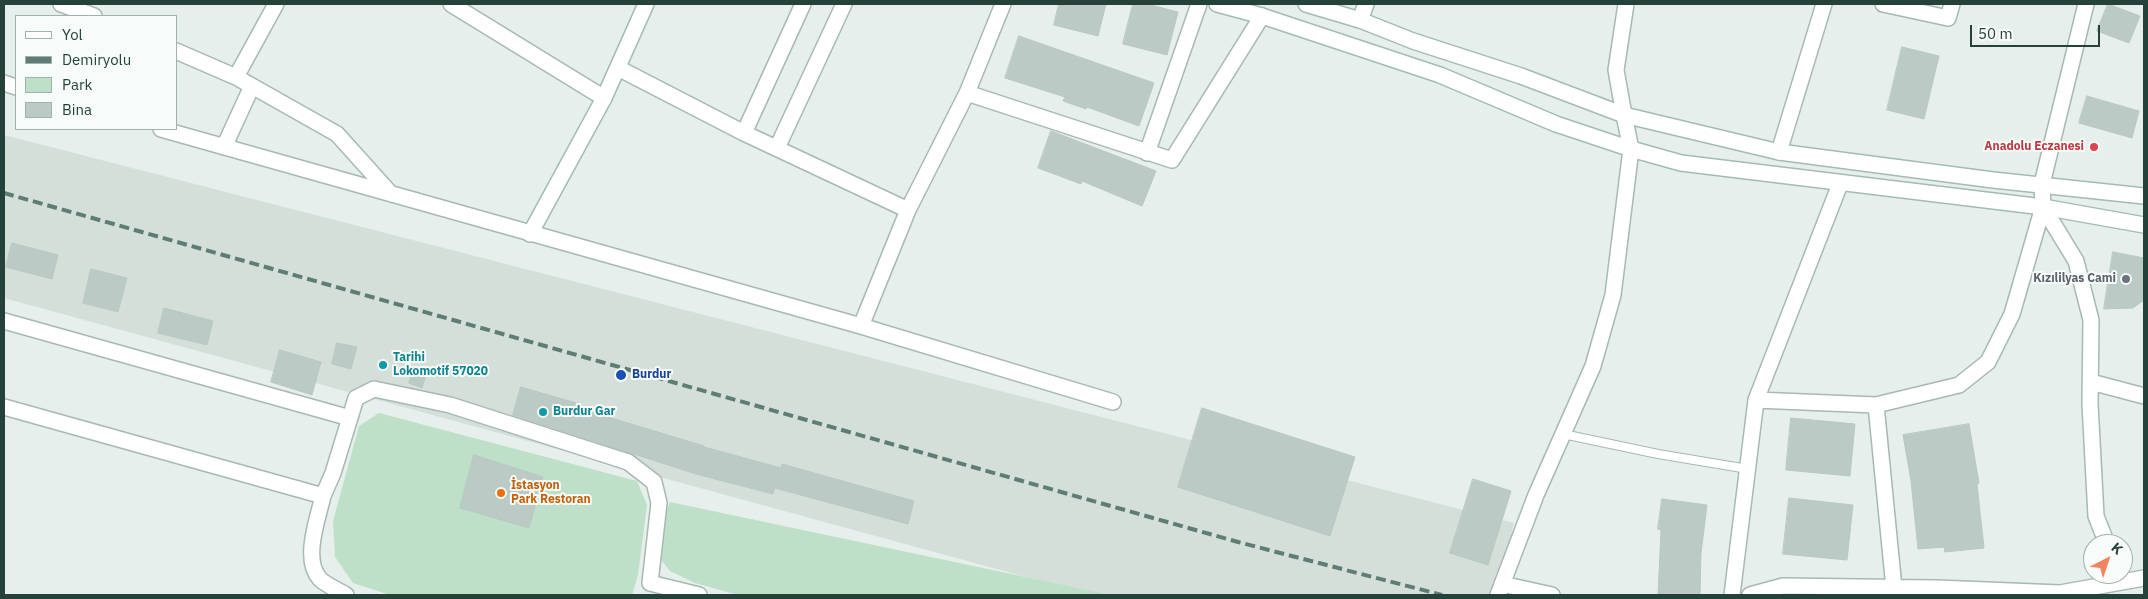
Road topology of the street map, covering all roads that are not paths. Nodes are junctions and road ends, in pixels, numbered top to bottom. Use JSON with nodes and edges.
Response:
{"nodes":[{"id":1,"x":61,"y":4,"type":"edge"},
{"id":2,"x":276,"y":4,"type":"edge"},
{"id":3,"x":451,"y":4,"type":"edge"},
{"id":4,"x":646,"y":4,"type":"edge"},
{"id":5,"x":803,"y":4,"type":"edge"},
{"id":6,"x":844,"y":4,"type":"edge"},
{"id":7,"x":1003,"y":4,"type":"edge"},
{"id":8,"x":1198,"y":4,"type":"edge"},
{"id":9,"x":1217,"y":4,"type":"edge"},
{"id":10,"x":1306,"y":4,"type":"edge"},
{"id":11,"x":1366,"y":4,"type":"edge"},
{"id":12,"x":1626,"y":4,"type":"edge"},
{"id":13,"x":1824,"y":4,"type":"edge"},
{"id":14,"x":1883,"y":4,"type":"edge"},
{"id":15,"x":1952,"y":4,"type":"edge"},
{"id":16,"x":2086,"y":4,"type":"edge"},
{"id":17,"x":91,"y":15,"type":"edge"},
{"id":18,"x":1262,"y":16,"type":"junction"},
{"id":19,"x":1360,"y":20,"type":"junction"},
{"id":20,"x":178,"y":52,"type":"edge"},
{"id":21,"x":618,"y":68,"type":"junction"},
{"id":22,"x":236,"y":77,"type":"junction"},
{"id":23,"x":252,"y":86,"type":"junction"},
{"id":24,"x":967,"y":93,"type":"junction"},
{"id":25,"x":604,"y":98,"type":"junction"},
{"id":26,"x":1624,"y":114,"type":"junction"},
{"id":27,"x":164,"y":130,"type":"edge"},
{"id":28,"x":744,"y":132,"type":"junction"},
{"id":29,"x":224,"y":147,"type":"junction"},
{"id":30,"x":777,"y":148,"type":"junction"},
{"id":31,"x":1631,"y":149,"type":"junction"},
{"id":32,"x":1779,"y":152,"type":"junction"},
{"id":33,"x":1147,"y":154,"type":"junction"},
{"id":34,"x":1840,"y":184,"type":"junction"},
{"id":35,"x":2042,"y":184,"type":"junction"},
{"id":36,"x":391,"y":194,"type":"junction"},
{"id":37,"x":2144,"y":196,"type":"edge"},
{"id":38,"x":2042,"y":207,"type":"junction"},
{"id":39,"x":908,"y":210,"type":"junction"},
{"id":40,"x":2144,"y":224,"type":"edge"},
{"id":41,"x":530,"y":234,"type":"junction"},
{"id":42,"x":4,"y":321,"type":"edge"},
{"id":43,"x":861,"y":326,"type":"junction"},
{"id":44,"x":2091,"y":382,"type":"junction"},
{"id":45,"x":2144,"y":396,"type":"edge"},
{"id":46,"x":1756,"y":400,"type":"junction"},
{"id":47,"x":1114,"y":402,"type":"dead end"},
{"id":48,"x":1876,"y":405,"type":"junction"},
{"id":49,"x":4,"y":407,"type":"edge"},
{"id":50,"x":350,"y":418,"type":"junction"},
{"id":51,"x":1563,"y":434,"type":"junction"},
{"id":52,"x":1748,"y":469,"type":"junction"},
{"id":53,"x":323,"y":496,"type":"junction"},
{"id":54,"x":2103,"y":534,"type":"edge"},
{"id":55,"x":2097,"y":584,"type":"edge"},
{"id":56,"x":1894,"y":588,"type":"junction"},
{"id":57,"x":648,"y":589,"type":"edge"},
{"id":58,"x":1500,"y":590,"type":"edge"},
{"id":59,"x":346,"y":595,"type":"edge"},
{"id":60,"x":699,"y":595,"type":"edge"},
{"id":61,"x":1552,"y":595,"type":"edge"},
{"id":62,"x":1732,"y":595,"type":"edge"},
{"id":63,"x":1750,"y":595,"type":"edge"}],
"edges":[{"from":1,"to":17,"type":"street"},
{"from":2,"to":22,"type":"street"},
{"from":3,"to":25,"type":"street"},
{"from":4,"to":21,"type":"street"},
{"from":5,"to":28,"type":"street"},
{"from":6,"to":30,"type":"street"},
{"from":7,"to":24,"type":"street"},
{"from":8,"to":33,"type":"street"},
{"from":9,"to":18,"type":"street"},
{"from":10,"to":19,"type":"street"},
{"from":11,"to":19,"type":"street"},
{"from":12,"to":26,"type":"street"},
{"from":13,"to":32,"type":"street"},
{"from":14,"to":15,"type":"street"},
{"from":16,"to":35,"type":"street"},
{"from":18,"to":31,"type":"street"},
{"from":18,"to":33,"type":"street"},
{"from":19,"to":26,"type":"street"},
{"from":20,"to":22,"type":"street"},
{"from":21,"to":25,"type":"street"},
{"from":21,"to":28,"type":"street"},
{"from":22,"to":23,"type":"street"},
{"from":23,"to":29,"type":"street"},
{"from":23,"to":36,"type":"street"},
{"from":24,"to":33,"type":"street"},
{"from":24,"to":39,"type":"street"},
{"from":25,"to":41,"type":"street"},
{"from":26,"to":31,"type":"street"},
{"from":26,"to":32,"type":"street"},
{"from":27,"to":29,"type":"street"},
{"from":28,"to":30,"type":"street"},
{"from":29,"to":36,"type":"street"},
{"from":30,"to":39,"type":"street"},
{"from":31,"to":34,"type":"street"},
{"from":31,"to":51,"type":"street"},
{"from":32,"to":35,"type":"street"},
{"from":34,"to":38,"type":"street"},
{"from":34,"to":46,"type":"street"},
{"from":35,"to":37,"type":"street"},
{"from":35,"to":38,"type":"street"},
{"from":36,"to":41,"type":"street"},
{"from":38,"to":40,"type":"street"},
{"from":38,"to":44,"type":"street"},
{"from":38,"to":48,"type":"street"},
{"from":39,"to":43,"type":"street"},
{"from":41,"to":43,"type":"street"},
{"from":42,"to":50,"type":"street"},
{"from":43,"to":47,"type":"street"},
{"from":44,"to":45,"type":"street"},
{"from":44,"to":54,"type":"street"},
{"from":46,"to":48,"type":"street"},
{"from":46,"to":52,"type":"street"},
{"from":48,"to":56,"type":"street"},
{"from":49,"to":53,"type":"street"},
{"from":50,"to":53,"type":"street"},
{"from":50,"to":57,"type":"street"},
{"from":51,"to":52,"type":"lane"},
{"from":51,"to":58,"type":"street"},
{"from":52,"to":62,"type":"street"},
{"from":53,"to":59,"type":"street"},
{"from":55,"to":56,"type":"street"},
{"from":56,"to":63,"type":"street"},
{"from":57,"to":60,"type":"street"},
{"from":58,"to":61,"type":"street"}]}
